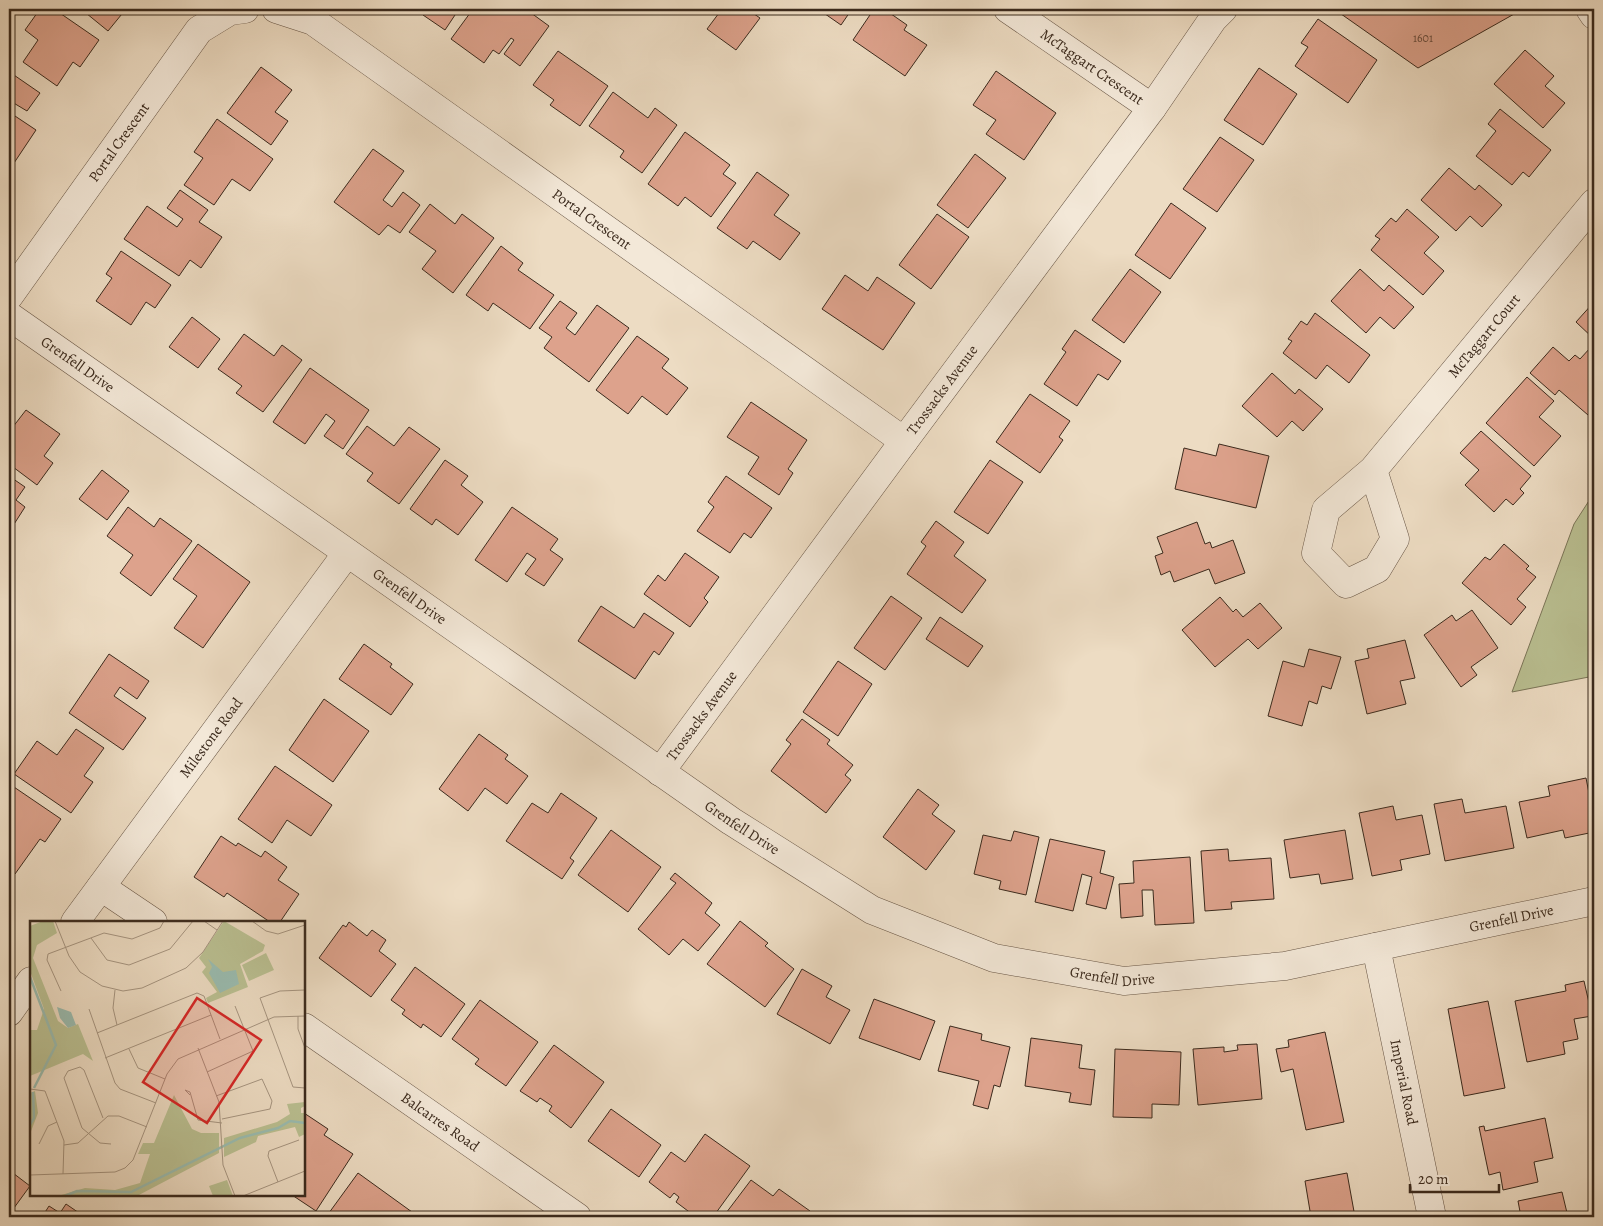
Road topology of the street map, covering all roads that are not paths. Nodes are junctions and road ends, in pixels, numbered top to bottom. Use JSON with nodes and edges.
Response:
{"nodes":[{"id":1,"x":245,"y":9,"type":"edge"},
{"id":2,"x":276,"y":9,"type":"edge"},
{"id":3,"x":1008,"y":9,"type":"edge"},
{"id":4,"x":1223,"y":9,"type":"edge"},
{"id":5,"x":1590,"y":9,"type":"edge"},
{"id":6,"x":1594,"y":15,"type":"edge"},
{"id":7,"x":1152,"y":108,"type":"junction"},
{"id":8,"x":1594,"y":203,"type":"edge"},
{"id":9,"x":9,"y":296,"type":"edge"},
{"id":10,"x":9,"y":316,"type":"edge"},
{"id":11,"x":904,"y":441,"type":"junction"},
{"id":12,"x":1373,"y":470,"type":"dead end"},
{"id":13,"x":347,"y":553,"type":"junction"},
{"id":14,"x":660,"y":772,"type":"junction"},
{"id":15,"x":101,"y":886,"type":"junction"},
{"id":16,"x":1594,"y":901,"type":"edge"},
{"id":17,"x":76,"y":921,"type":"edge"},
{"id":18,"x":152,"y":921,"type":"edge"},
{"id":19,"x":1376,"y":947,"type":"junction"},
{"id":20,"x":30,"y":982,"type":"edge"},
{"id":21,"x":9,"y":1012,"type":"edge"},
{"id":22,"x":305,"y":1028,"type":"edge"},
{"id":23,"x":576,"y":1217,"type":"edge"},
{"id":24,"x":1432,"y":1217,"type":"edge"}],
"edges":[{"from":1,"to":9,"type":"street","name":"Portal Crescent"},
{"from":2,"to":11,"type":"street","name":"Portal Crescent"},
{"from":3,"to":7,"type":"street","name":"McTaggart Crescent"},
{"from":4,"to":7,"type":"street","name":"Trossacks Avenue"},
{"from":5,"to":6,"type":"street"},
{"from":7,"to":11,"type":"street","name":"Trossacks Avenue"},
{"from":8,"to":12,"type":"street","name":"McTaggart Court"},
{"from":10,"to":13,"type":"street","name":"Grenfell Drive"},
{"from":11,"to":14,"type":"street","name":"Trossacks Avenue"},
{"from":13,"to":14,"type":"street","name":"Grenfell Drive"},
{"from":13,"to":15,"type":"street","name":"Milestone Road"},
{"from":14,"to":19,"type":"street","name":"Grenfell Drive"},
{"from":15,"to":17,"type":"street","name":"Milestone Road"},
{"from":15,"to":18,"type":"street"},
{"from":16,"to":19,"type":"street","name":"Grenfell Drive"},
{"from":19,"to":24,"type":"street","name":"Imperial Road"},
{"from":20,"to":21,"type":"street"},
{"from":22,"to":23,"type":"street","name":"Balcarres Road"}]}
